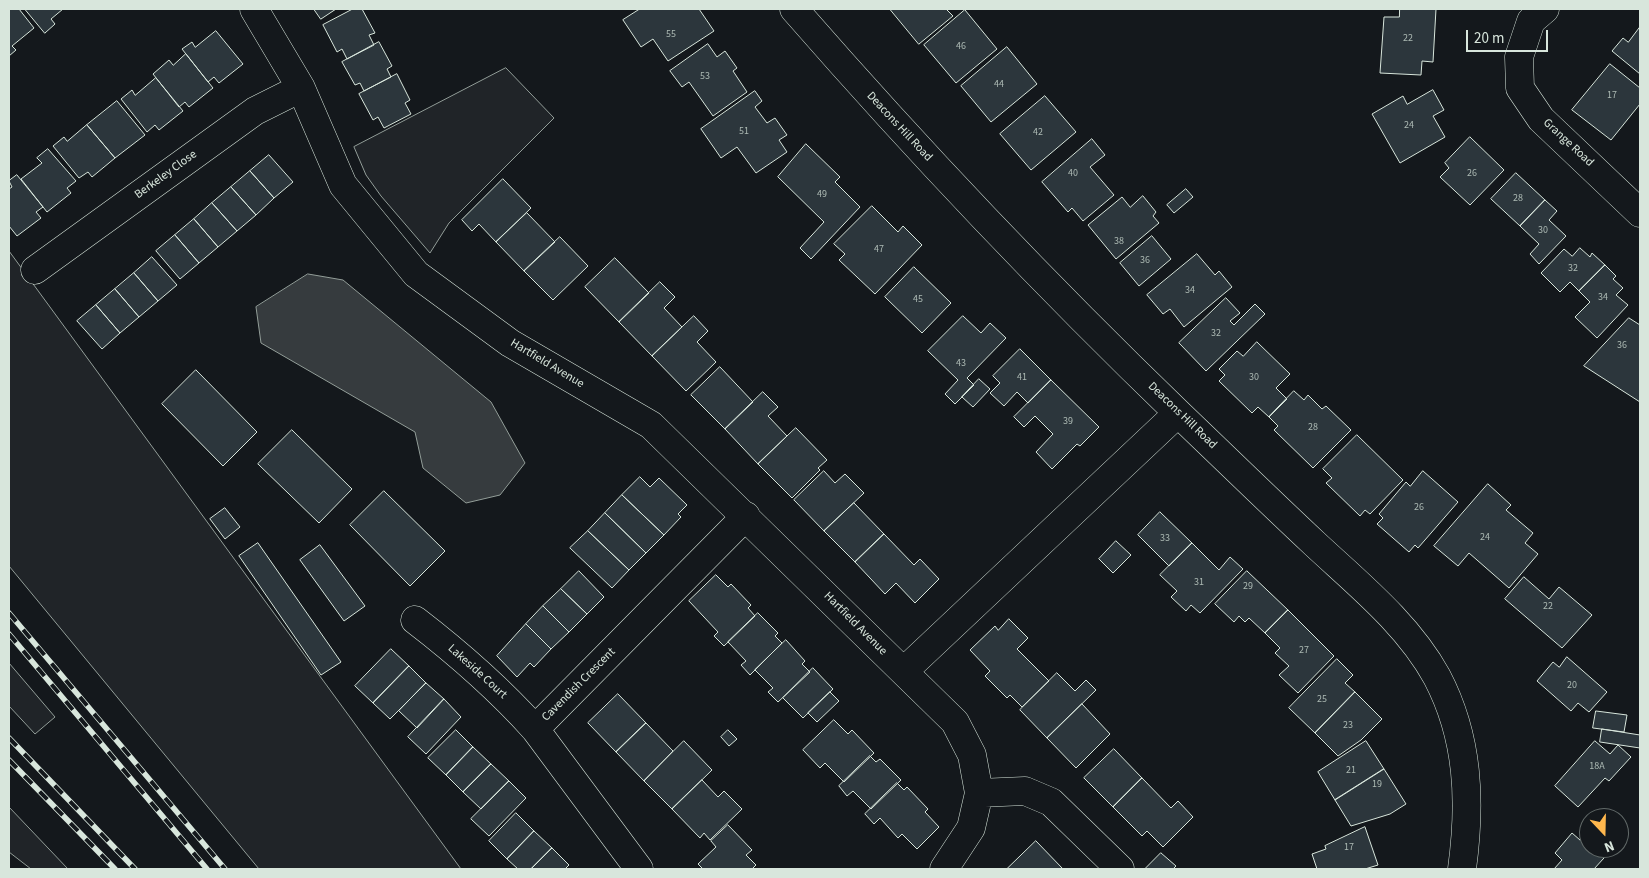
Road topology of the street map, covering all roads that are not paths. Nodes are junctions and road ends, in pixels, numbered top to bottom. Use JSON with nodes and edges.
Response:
{"nodes":[{"id":1,"x":254,"y":9,"type":"edge"},
{"id":2,"x":794,"y":9,"type":"edge"},
{"id":3,"x":1545,"y":9,"type":"edge"},
{"id":4,"x":301,"y":88,"type":"junction"},
{"id":5,"x":1640,"y":212,"type":"edge"},
{"id":6,"x":35,"y":270,"type":"dead end"},
{"id":7,"x":1178,"y":413,"type":"junction"},
{"id":8,"x":746,"y":516,"type":"junction"},
{"id":9,"x":415,"y":620,"type":"dead end"},
{"id":10,"x":904,"y":671,"type":"junction"},
{"id":11,"x":534,"y":729,"type":"junction"},
{"id":12,"x":979,"y":793,"type":"junction"},
{"id":13,"x":640,"y":869,"type":"edge"},
{"id":14,"x":944,"y":869,"type":"edge"},
{"id":15,"x":1120,"y":869,"type":"edge"},
{"id":16,"x":1462,"y":869,"type":"edge"}],
"edges":[{"from":1,"to":4,"type":"street","name":"Hartfield Avenue"},
{"from":2,"to":7,"type":"street","name":"Deacons Hill Road"},
{"from":3,"to":5,"type":"street","name":"Grange Road"},
{"from":4,"to":6,"type":"street","name":"Berkeley Close"},
{"from":4,"to":8,"type":"street","name":"Hartfield Avenue"},
{"from":7,"to":10,"type":"street"},
{"from":7,"to":16,"type":"street","name":"Deacons Hill Road"},
{"from":8,"to":10,"type":"street","name":"Hartfield Avenue"},
{"from":8,"to":11,"type":"street","name":"Cavendish Crescent"},
{"from":9,"to":11,"type":"street","name":"Lakeside Court"},
{"from":10,"to":12,"type":"street","name":"Hartfield Avenue"},
{"from":11,"to":13,"type":"street","name":"Cavendish Crescent"},
{"from":12,"to":14,"type":"street"},
{"from":12,"to":15,"type":"street"}]}
